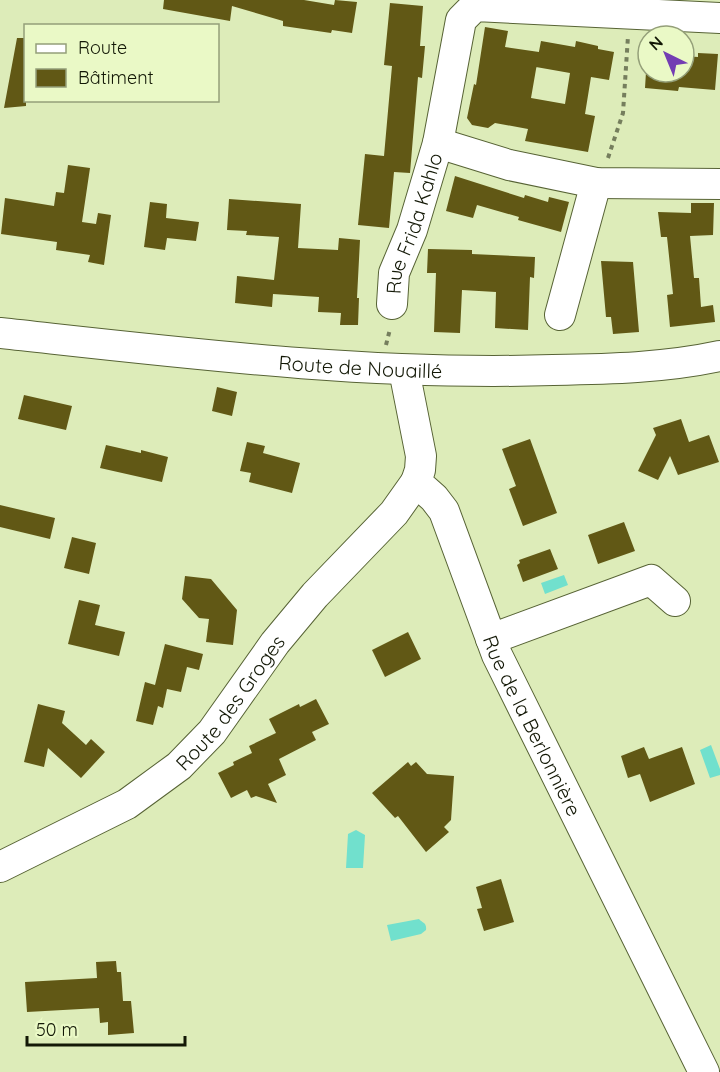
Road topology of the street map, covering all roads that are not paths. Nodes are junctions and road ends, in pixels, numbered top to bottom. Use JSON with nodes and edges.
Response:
{"nodes":[{"id":1,"x":720,"y":18,"type":"edge"},
{"id":2,"x":438,"y":143,"type":"junction"},
{"id":3,"x":596,"y":183,"type":"junction"},
{"id":4,"x":720,"y":184,"type":"edge"},
{"id":5,"x":393,"y":304,"type":"road end"},
{"id":6,"x":560,"y":315,"type":"dead end"},
{"id":7,"x":0,"y":333,"type":"edge"},
{"id":8,"x":720,"y":356,"type":"edge"},
{"id":9,"x":394,"y":369,"type":"junction"},
{"id":10,"x":416,"y":482,"type":"junction"},
{"id":11,"x":675,"y":601,"type":"dead end"},
{"id":12,"x":491,"y":639,"type":"junction"},
{"id":13,"x":0,"y":867,"type":"edge"},
{"id":14,"x":704,"y":1072,"type":"edge"}],
"edges":[{"from":1,"to":2,"type":"street","name":"Rue Frida Kahlo"},
{"from":2,"to":3,"type":"street","name":"Rue Frida Kahlo"},
{"from":2,"to":5,"type":"street","name":"Rue Frida Kahlo"},
{"from":3,"to":4,"type":"street","name":"Rue Frida Kahlo"},
{"from":3,"to":6,"type":"street"},
{"from":7,"to":9,"type":"street","name":"Route de Nouaillé"},
{"from":8,"to":9,"type":"street","name":"Route de Nouaillé"},
{"from":9,"to":10,"type":"street"},
{"from":10,"to":12,"type":"street","name":"Rue de la Berlonnière"},
{"from":10,"to":13,"type":"street","name":"Route des Groges"},
{"from":11,"to":12,"type":"street"},
{"from":12,"to":14,"type":"street","name":"Rue de la Berlonnière"}]}
